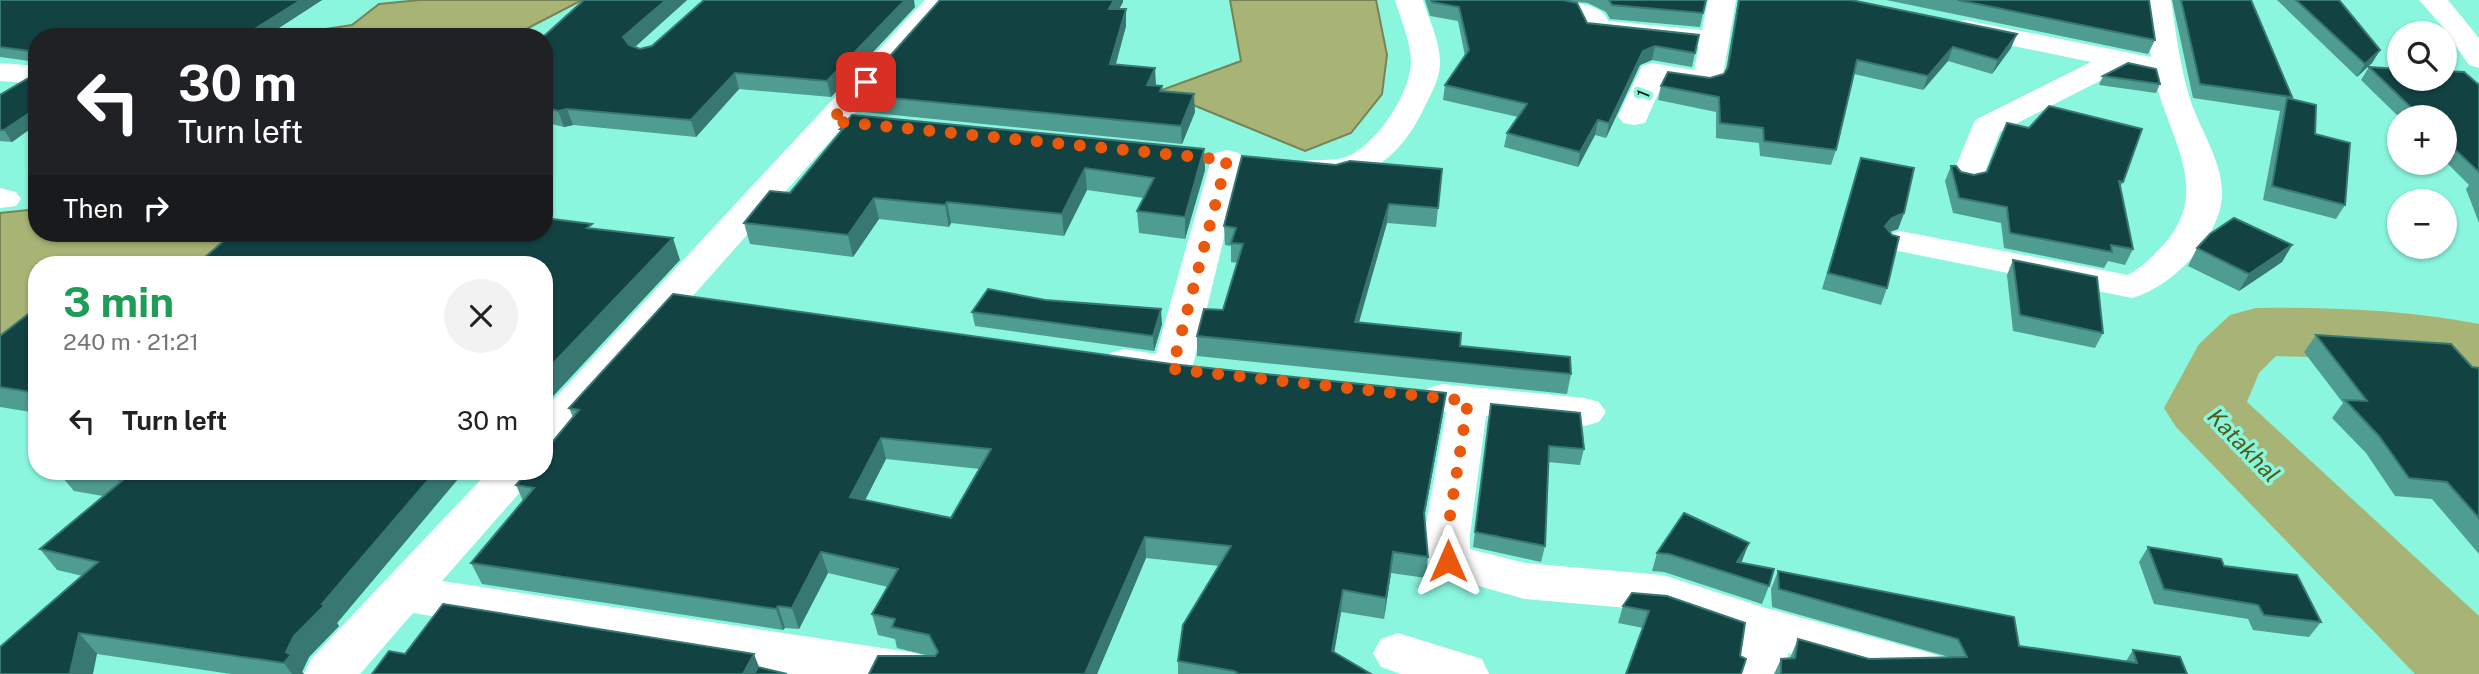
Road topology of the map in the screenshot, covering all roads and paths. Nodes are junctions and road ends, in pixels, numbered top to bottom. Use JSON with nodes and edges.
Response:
{"nodes":[{"id":1,"x":940,"y":0,"type":"edge"},
{"id":2,"x":1409,"y":0,"type":"edge"},
{"id":3,"x":1544,"y":0,"type":"edge"},
{"id":4,"x":1722,"y":0,"type":"edge"},
{"id":5,"x":2157,"y":0,"type":"edge"},
{"id":6,"x":2433,"y":0,"type":"edge"},
{"id":7,"x":1944,"y":23,"type":"edge"},
{"id":8,"x":1714,"y":40,"type":"junction"},
{"id":9,"x":2120,"y":59,"type":"junction"},
{"id":10,"x":2479,"y":59,"type":"edge"},
{"id":11,"x":2168,"y":69,"type":"junction"},
{"id":12,"x":0,"y":72,"type":"edge"},
{"id":13,"x":28,"y":74,"type":"edge"},
{"id":14,"x":1634,"y":116,"type":"dead end"},
{"id":15,"x":831,"y":121,"type":"junction"},
{"id":16,"x":926,"y":130,"type":"edge"},
{"id":17,"x":1968,"y":178,"type":"edge"},
{"id":18,"x":1899,"y":242,"type":"edge"},
{"id":19,"x":668,"y":299,"type":"junction"},
{"id":20,"x":709,"y":305,"type":"edge"},
{"id":21,"x":1090,"y":358,"type":"edge"},
{"id":22,"x":1172,"y":369,"type":"junction"},
{"id":23,"x":1212,"y":373,"type":"edge"},
{"id":24,"x":1401,"y":394,"type":"edge"},
{"id":25,"x":1468,"y":401,"type":"junction"},
{"id":26,"x":1586,"y":412,"type":"dead end"},
{"id":27,"x":553,"y":427,"type":"edge"},
{"id":28,"x":506,"y":480,"type":"edge"},
{"id":29,"x":403,"y":593,"type":"junction"},
{"id":30,"x":1766,"y":627,"type":"junction"},
{"id":31,"x":1398,"y":653,"type":"dead end"},
{"id":32,"x":884,"y":672,"type":"edge"},
{"id":33,"x":329,"y":674,"type":"edge"},
{"id":34,"x":1464,"y":674,"type":"edge"},
{"id":35,"x":1761,"y":674,"type":"edge"},
{"id":36,"x":1930,"y":674,"type":"edge"}],
"edges":[{"from":1,"to":15,"type":"street"},
{"from":2,"to":22,"type":"street"},
{"from":3,"to":8,"type":"street"},
{"from":4,"to":8,"type":"street"},
{"from":5,"to":11,"type":"street"},
{"from":6,"to":10,"type":"street"},
{"from":7,"to":9,"type":"street"},
{"from":8,"to":14,"type":"street","name":"1"},
{"from":9,"to":11,"type":"street"},
{"from":9,"to":17,"type":"street"},
{"from":11,"to":18,"type":"street"},
{"from":12,"to":13,"type":"street"},
{"from":15,"to":16,"type":"street"},
{"from":15,"to":19,"type":"street"},
{"from":19,"to":20,"type":"street"},
{"from":19,"to":27,"type":"street"},
{"from":21,"to":22,"type":"street"},
{"from":22,"to":23,"type":"street"},
{"from":24,"to":25,"type":"street"},
{"from":25,"to":26,"type":"street"},
{"from":25,"to":30,"type":"street"},
{"from":28,"to":29,"type":"street"},
{"from":29,"to":32,"type":"street"},
{"from":29,"to":33,"type":"street"},
{"from":30,"to":35,"type":"street"},
{"from":30,"to":36,"type":"street"},
{"from":31,"to":34,"type":"street"}]}
